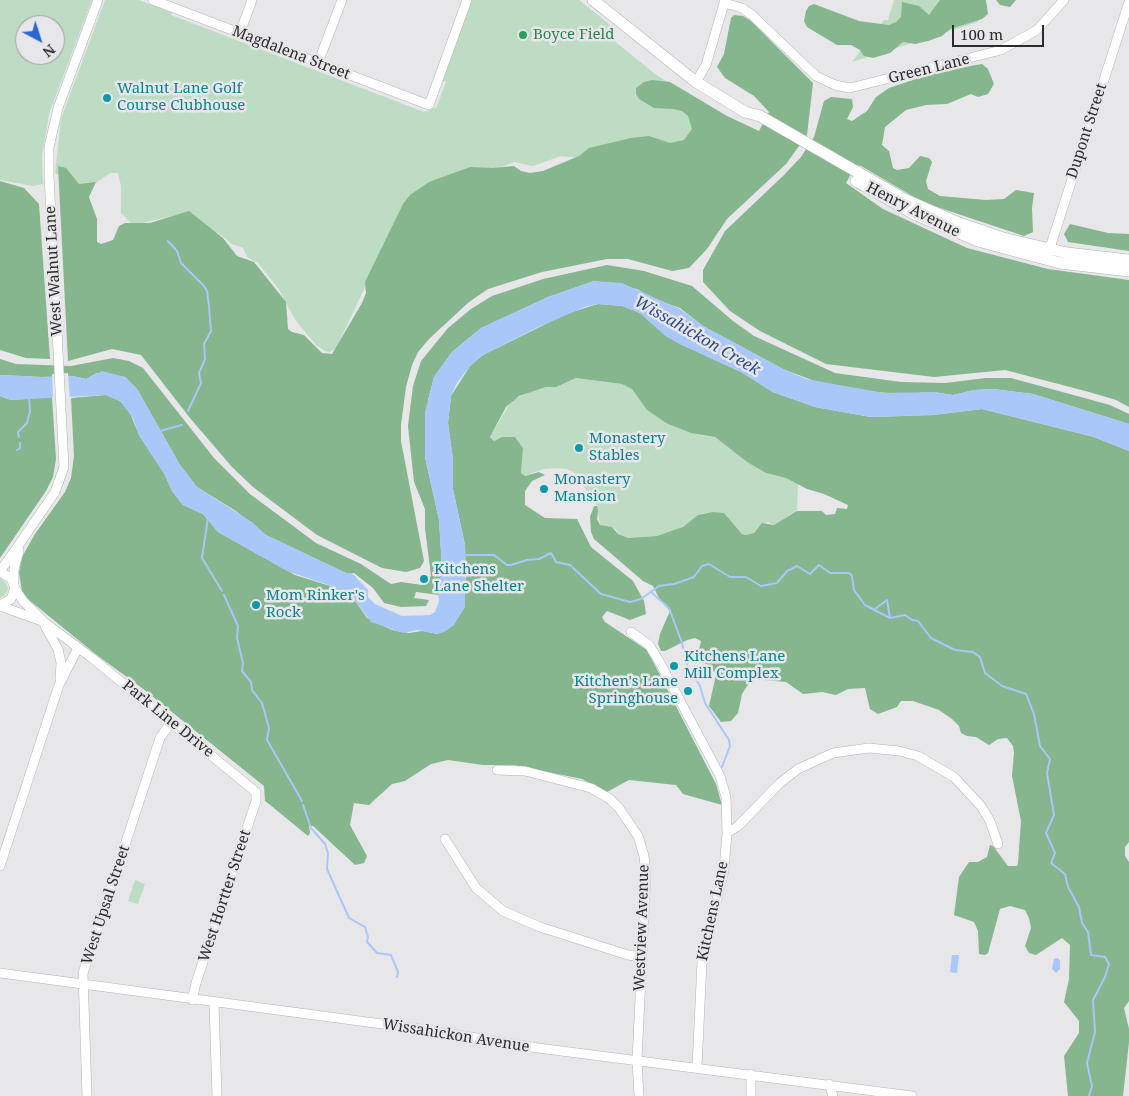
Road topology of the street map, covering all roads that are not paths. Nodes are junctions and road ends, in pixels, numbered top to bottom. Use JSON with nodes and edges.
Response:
{"nodes":[{"id":1,"x":98,"y":0,"type":"edge"},
{"id":2,"x":153,"y":0,"type":"edge"},
{"id":3,"x":252,"y":0,"type":"edge"},
{"id":4,"x":342,"y":0,"type":"edge"},
{"id":5,"x":467,"y":0,"type":"edge"},
{"id":6,"x":593,"y":0,"type":"edge"},
{"id":7,"x":1064,"y":0,"type":"edge"},
{"id":8,"x":725,"y":2,"type":"edge"},
{"id":9,"x":1129,"y":2,"type":"edge"},
{"id":10,"x":175,"y":4,"type":"edge"},
{"id":11,"x":240,"y":33,"type":"junction"},
{"id":12,"x":318,"y":63,"type":"junction"},
{"id":13,"x":696,"y":82,"type":"junction"},
{"id":14,"x":1048,"y":255,"type":"junction"},
{"id":15,"x":1129,"y":260,"type":"edge"},
{"id":16,"x":1129,"y":271,"type":"edge"},
{"id":17,"x":23,"y":539,"type":"junction"},
{"id":18,"x":0,"y":571,"type":"edge"},
{"id":19,"x":14,"y":586,"type":"junction"},
{"id":20,"x":0,"y":605,"type":"edge"},
{"id":21,"x":33,"y":617,"type":"junction"},
{"id":22,"x":44,"y":622,"type":"junction"},
{"id":23,"x":631,"y":632,"type":"dead end"},
{"id":24,"x":78,"y":648,"type":"junction"},
{"id":25,"x":60,"y":685,"type":"junction"},
{"id":26,"x":171,"y":722,"type":"junction"},
{"id":27,"x":497,"y":770,"type":"dead end"},
{"id":28,"x":256,"y":792,"type":"joint"},
{"id":29,"x":727,"y":833,"type":"junction"},
{"id":30,"x":445,"y":839,"type":"dead end"},
{"id":31,"x":998,"y":844,"type":"dead end"},
{"id":32,"x":0,"y":866,"type":"edge"},
{"id":33,"x":642,"y":958,"type":"junction"},
{"id":34,"x":0,"y":973,"type":"edge"},
{"id":35,"x":83,"y":984,"type":"junction"},
{"id":36,"x":192,"y":1000,"type":"junction"},
{"id":37,"x":214,"y":1003,"type":"junction"},
{"id":38,"x":638,"y":1060,"type":"junction"},
{"id":39,"x":697,"y":1067,"type":"junction"},
{"id":40,"x":751,"y":1074,"type":"junction"},
{"id":41,"x":829,"y":1084,"type":"junction"},
{"id":42,"x":87,"y":1096,"type":"edge"},
{"id":43,"x":217,"y":1096,"type":"edge"},
{"id":44,"x":639,"y":1096,"type":"edge"},
{"id":45,"x":751,"y":1096,"type":"edge"},
{"id":46,"x":833,"y":1096,"type":"edge"},
{"id":47,"x":912,"y":1096,"type":"edge"}],
"edges":[{"from":1,"to":17,"type":"street","name":"West Walnut Lane"},
{"from":2,"to":10,"type":"street","name":"Magdalena Street"},
{"from":3,"to":11,"type":"street"},
{"from":4,"to":12,"type":"street"},
{"from":5,"to":12,"type":"street","name":"Magdalena Street"},
{"from":6,"to":13,"type":"main road","name":"Henry Avenue"},
{"from":7,"to":8,"type":"street","name":"Green Lane"},
{"from":8,"to":13,"type":"street"},
{"from":9,"to":14,"type":"street","name":"Dupont Street"},
{"from":10,"to":11,"type":"street","name":"Magdalena Street"},
{"from":11,"to":12,"type":"street","name":"Magdalena Street"},
{"from":13,"to":14,"type":"main road","name":"Henry Avenue"},
{"from":14,"to":15,"type":"main road","name":"Henry Avenue"},
{"from":14,"to":16,"type":"main road","name":"Henry Avenue"},
{"from":17,"to":18,"type":"street","name":"West Walnut Lane"},
{"from":17,"to":19,"type":"street","name":"West Walnut Lane"},
{"from":18,"to":19,"type":"street"},
{"from":19,"to":20,"type":"street"},
{"from":19,"to":22,"type":"street"},
{"from":20,"to":21,"type":"street"},
{"from":21,"to":22,"type":"street"},
{"from":21,"to":25,"type":"street"},
{"from":22,"to":24,"type":"street","name":"Park Line Drive"},
{"from":23,"to":29,"type":"street","name":"Kitchens Lane"},
{"from":24,"to":25,"type":"street"},
{"from":24,"to":26,"type":"street","name":"Park Line Drive"},
{"from":25,"to":32,"type":"street"},
{"from":26,"to":28,"type":"street","name":"Park Line Drive"},
{"from":26,"to":35,"type":"street","name":"West Upsal Street"},
{"from":27,"to":33,"type":"street","name":"Westview Avenue"},
{"from":28,"to":36,"type":"street","name":"West Hortter Street"},
{"from":29,"to":31,"type":"street"},
{"from":29,"to":39,"type":"street","name":"Kitchens Lane"},
{"from":30,"to":33,"type":"street"},
{"from":33,"to":38,"type":"street","name":"Westview Avenue"},
{"from":34,"to":35,"type":"street","name":"Wissahickon Avenue"},
{"from":35,"to":36,"type":"street","name":"Wissahickon Avenue"},
{"from":35,"to":42,"type":"street","name":"West Upsal Street"},
{"from":36,"to":37,"type":"street","name":"Wissahickon Avenue"},
{"from":37,"to":38,"type":"street","name":"Wissahickon Avenue"},
{"from":37,"to":43,"type":"street"},
{"from":38,"to":39,"type":"street","name":"Wissahickon Avenue"},
{"from":38,"to":44,"type":"street","name":"Westview Avenue"},
{"from":39,"to":40,"type":"street","name":"Wissahickon Avenue"},
{"from":40,"to":41,"type":"street","name":"Wissahickon Avenue"},
{"from":40,"to":45,"type":"street"},
{"from":41,"to":46,"type":"street"},
{"from":41,"to":47,"type":"street","name":"Wissahickon Avenue"}]}
